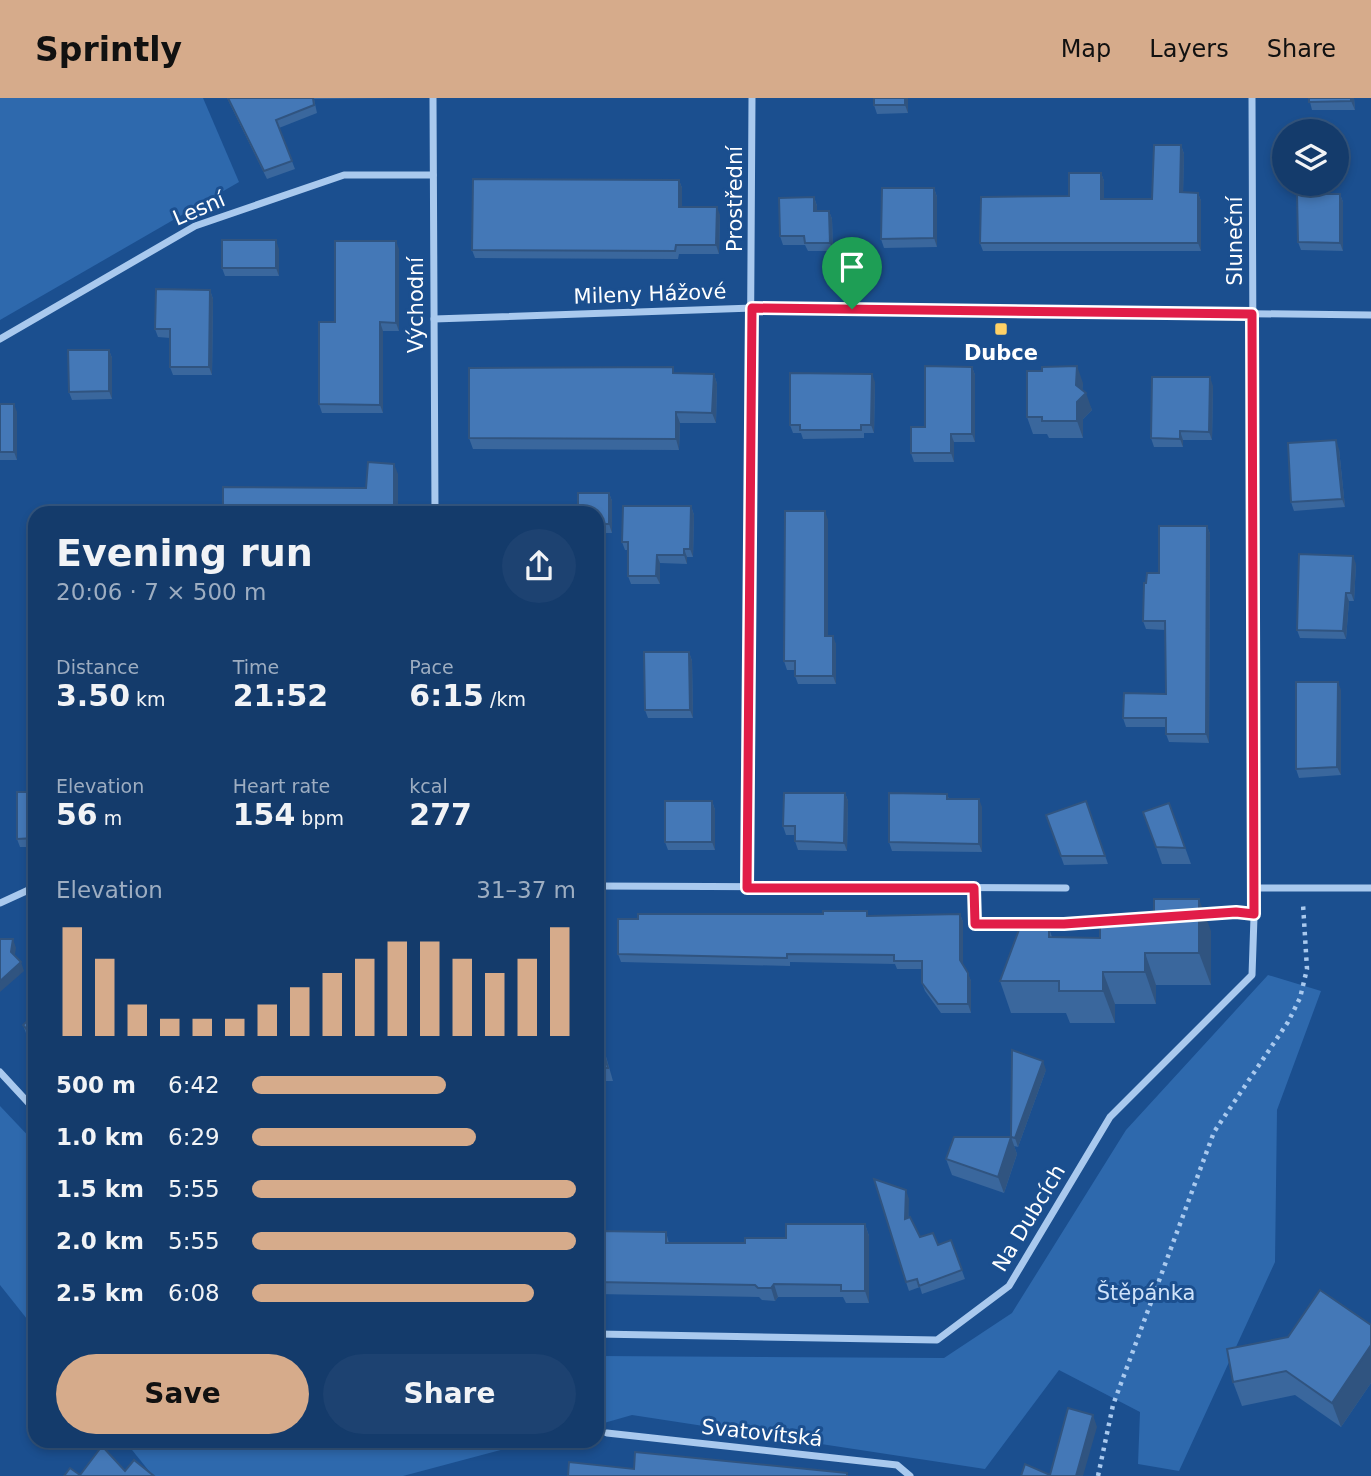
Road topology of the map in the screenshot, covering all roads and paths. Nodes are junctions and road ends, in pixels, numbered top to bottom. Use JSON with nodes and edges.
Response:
{"nodes":[{"id":1,"x":433,"y":98,"type":"edge"},
{"id":2,"x":752,"y":98,"type":"edge"},
{"id":3,"x":1252,"y":98,"type":"edge"},
{"id":4,"x":433,"y":175,"type":"junction"},
{"id":5,"x":752,"y":308,"type":"junction"},
{"id":6,"x":1252,"y":314,"type":"junction"},
{"id":7,"x":1371,"y":314,"type":"edge"},
{"id":8,"x":434,"y":319,"type":"junction"},
{"id":9,"x":0,"y":338,"type":"edge"},
{"id":10,"x":435,"y":506,"type":"edge"},
{"id":11,"x":604,"y":886,"type":"edge"},
{"id":12,"x":1066,"y":887,"type":"dead end"},
{"id":13,"x":747,"y":888,"type":"junction"},
{"id":14,"x":974,"y":888,"type":"junction"},
{"id":15,"x":1255,"y":888,"type":"junction"},
{"id":16,"x":1303,"y":888,"type":"junction"},
{"id":17,"x":1371,"y":888,"type":"edge"},
{"id":18,"x":28,"y":890,"type":"edge"},
{"id":19,"x":0,"y":903,"type":"edge"},
{"id":20,"x":1254,"y":914,"type":"junction"},
{"id":21,"x":1196,"y":915,"type":"edge"},
{"id":22,"x":1117,"y":921,"type":"edge"},
{"id":23,"x":0,"y":1072,"type":"edge"},
{"id":24,"x":28,"y":1102,"type":"edge"},
{"id":25,"x":604,"y":1334,"type":"edge"},
{"id":26,"x":607,"y":1433,"type":"dead end"},
{"id":27,"x":910,"y":1476,"type":"edge"},
{"id":28,"x":1098,"y":1476,"type":"edge"}],
"edges":[{"from":1,"to":4,"type":"street","name":"Východní"},
{"from":2,"to":5,"type":"street","name":"Prostřední"},
{"from":3,"to":6,"type":"street","name":"Sluneční"},
{"from":4,"to":8,"type":"street","name":"Východní"},
{"from":4,"to":9,"type":"street","name":"Lesní"},
{"from":5,"to":6,"type":"street","name":"Mileny Hážové"},
{"from":5,"to":8,"type":"street","name":"Mileny Hážové"},
{"from":5,"to":13,"type":"street","name":"Prostřední"},
{"from":6,"to":7,"type":"street","name":"Mileny Hážové"},
{"from":6,"to":15,"type":"street","name":"Sluneční"},
{"from":8,"to":10,"type":"street","name":"Východní"},
{"from":11,"to":13,"type":"street"},
{"from":12,"to":14,"type":"street"},
{"from":13,"to":14,"type":"street"},
{"from":14,"to":22,"type":"path"},
{"from":15,"to":16,"type":"street"},
{"from":15,"to":20,"type":"street","name":"Na Dubcích"},
{"from":16,"to":17,"type":"street"},
{"from":16,"to":28,"type":"path"},
{"from":18,"to":19,"type":"street"},
{"from":20,"to":21,"type":"path"},
{"from":20,"to":25,"type":"street","name":"Na Dubcích"},
{"from":23,"to":24,"type":"street"},
{"from":26,"to":27,"type":"street","name":"Svatovítská"}]}
